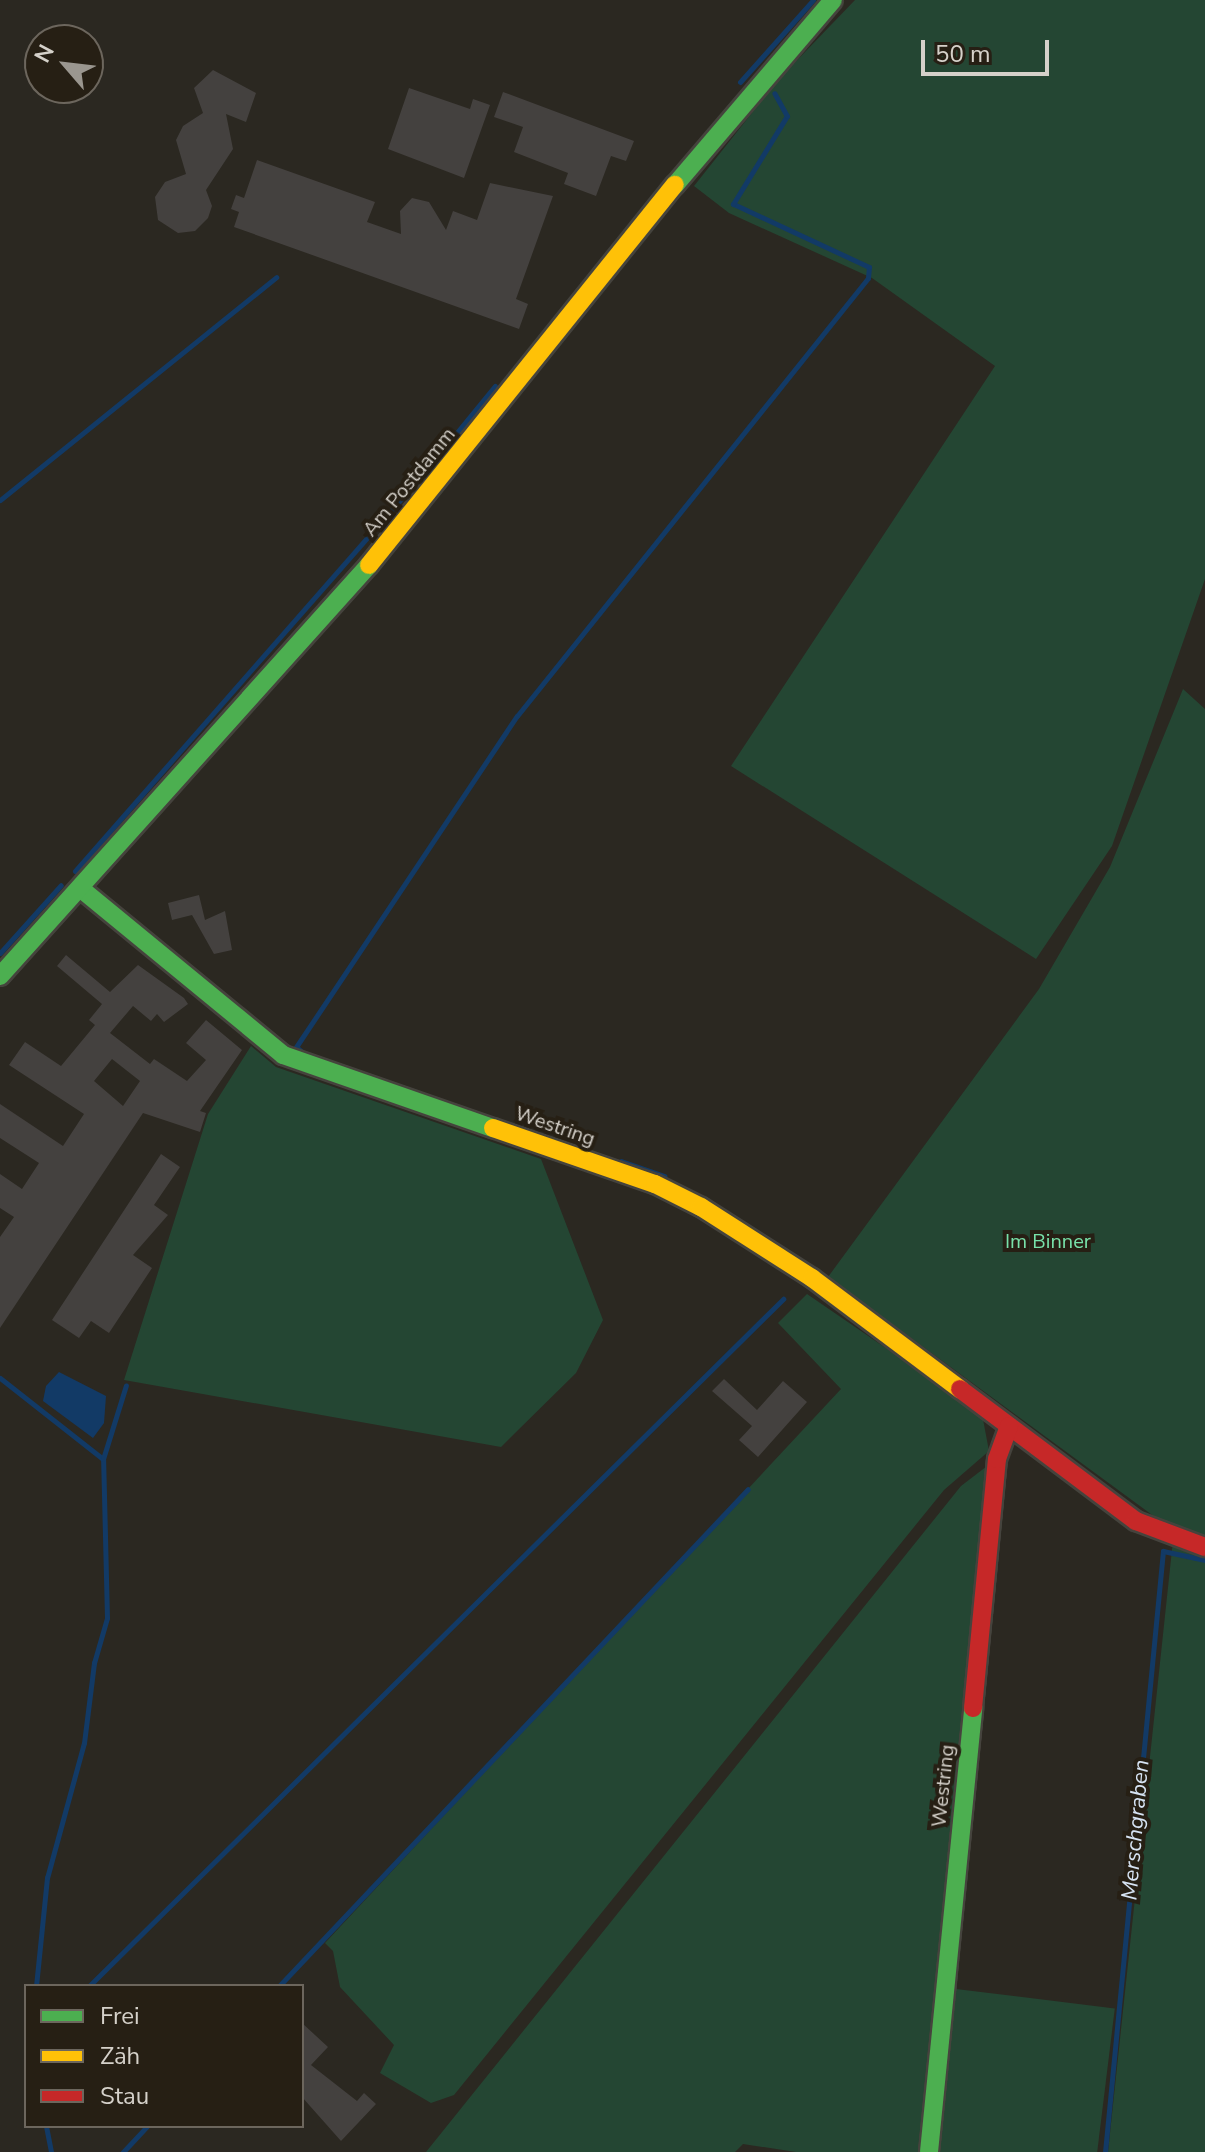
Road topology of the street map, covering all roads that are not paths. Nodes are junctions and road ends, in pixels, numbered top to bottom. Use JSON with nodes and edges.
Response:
{"nodes":[{"id":1,"x":833,"y":0,"type":"edge"},
{"id":2,"x":80,"y":888,"type":"junction"},
{"id":3,"x":0,"y":976,"type":"edge"},
{"id":4,"x":1009,"y":1426,"type":"junction"},
{"id":5,"x":1205,"y":1547,"type":"edge"},
{"id":6,"x":929,"y":2152,"type":"edge"}],
"edges":[{"from":1,"to":2,"type":"street","name":"Am Postdamm"},
{"from":2,"to":3,"type":"street","name":"Am Postdamm"},
{"from":2,"to":4,"type":"street","name":"Westring"},
{"from":4,"to":5,"type":"street","name":"Westring"},
{"from":4,"to":6,"type":"street","name":"Westring"}]}
